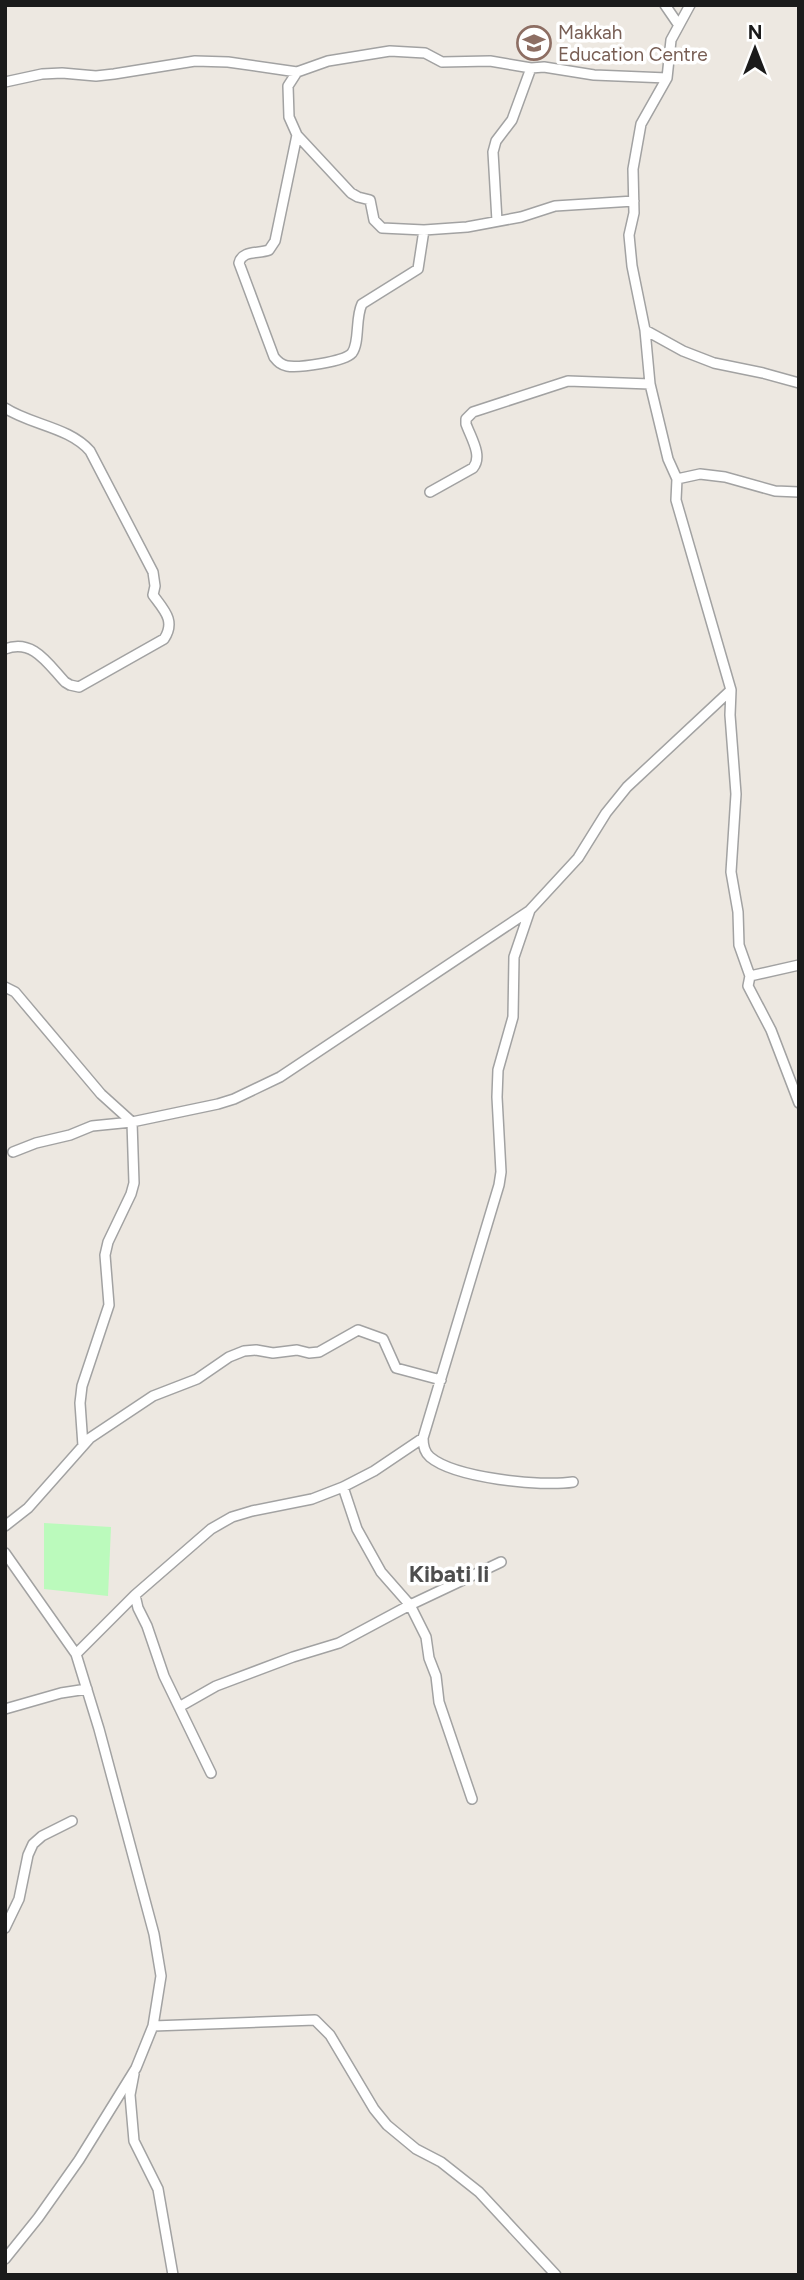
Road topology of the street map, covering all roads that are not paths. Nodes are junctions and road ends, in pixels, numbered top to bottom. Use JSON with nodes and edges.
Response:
{"nodes":[{"id":1,"x":665,"y":5,"type":"edge"},
{"id":2,"x":690,"y":5,"type":"edge"},
{"id":3,"x":678,"y":24,"type":"junction"},
{"id":4,"x":531,"y":68,"type":"junction"},
{"id":5,"x":298,"y":72,"type":"junction"},
{"id":6,"x":667,"y":78,"type":"junction"},
{"id":7,"x":5,"y":82,"type":"edge"},
{"id":8,"x":297,"y":135,"type":"junction"},
{"id":9,"x":634,"y":201,"type":"junction"},
{"id":10,"x":497,"y":221,"type":"junction"},
{"id":11,"x":424,"y":230,"type":"junction"},
{"id":12,"x":645,"y":330,"type":"junction"},
{"id":13,"x":799,"y":383,"type":"edge"},
{"id":14,"x":650,"y":384,"type":"junction"},
{"id":15,"x":5,"y":408,"type":"edge"},
{"id":16,"x":677,"y":479,"type":"junction"},
{"id":17,"x":430,"y":492,"type":"dead end"},
{"id":18,"x":799,"y":492,"type":"edge"},
{"id":19,"x":5,"y":649,"type":"edge"},
{"id":20,"x":732,"y":690,"type":"junction"},
{"id":21,"x":530,"y":910,"type":"junction"},
{"id":22,"x":799,"y":965,"type":"edge"},
{"id":23,"x":750,"y":976,"type":"junction"},
{"id":24,"x":5,"y":987,"type":"edge"},
{"id":25,"x":799,"y":1103,"type":"edge"},
{"id":26,"x":132,"y":1122,"type":"junction"},
{"id":27,"x":13,"y":1152,"type":"dead end"},
{"id":28,"x":441,"y":1380,"type":"junction"},
{"id":29,"x":423,"y":1438,"type":"junction"},
{"id":30,"x":83,"y":1446,"type":"junction"},
{"id":31,"x":573,"y":1482,"type":"dead end"},
{"id":32,"x":343,"y":1487,"type":"junction"},
{"id":33,"x":5,"y":1526,"type":"edge"},
{"id":34,"x":5,"y":1553,"type":"edge"},
{"id":35,"x":501,"y":1562,"type":"dead end"},
{"id":36,"x":135,"y":1595,"type":"junction"},
{"id":37,"x":410,"y":1605,"type":"junction"},
{"id":38,"x":76,"y":1654,"type":"junction"},
{"id":39,"x":87,"y":1689,"type":"junction"},
{"id":40,"x":173,"y":1698,"type":"junction"},
{"id":41,"x":188,"y":1702,"type":"junction"},
{"id":42,"x":179,"y":1707,"type":"junction"},
{"id":43,"x":5,"y":1709,"type":"edge"},
{"id":44,"x":211,"y":1773,"type":"dead end"},
{"id":45,"x":472,"y":1799,"type":"dead end"},
{"id":46,"x":72,"y":1821,"type":"dead end"},
{"id":47,"x":5,"y":1928,"type":"edge"},
{"id":48,"x":153,"y":2026,"type":"junction"},
{"id":49,"x":136,"y":2067,"type":"junction"},
{"id":50,"x":5,"y":2259,"type":"edge"},
{"id":51,"x":173,"y":2275,"type":"edge"},
{"id":52,"x":556,"y":2275,"type":"edge"}],
"edges":[{"from":1,"to":3,"type":"street"},
{"from":2,"to":3,"type":"street"},
{"from":3,"to":6,"type":"street"},
{"from":4,"to":5,"type":"street"},
{"from":4,"to":6,"type":"street"},
{"from":4,"to":10,"type":"street"},
{"from":5,"to":7,"type":"street"},
{"from":5,"to":8,"type":"street"},
{"from":6,"to":9,"type":"street"},
{"from":8,"to":11,"type":"street"},
{"from":8,"to":11,"type":"street"},
{"from":9,"to":10,"type":"street"},
{"from":9,"to":12,"type":"street"},
{"from":10,"to":11,"type":"street"},
{"from":12,"to":13,"type":"street"},
{"from":12,"to":14,"type":"street"},
{"from":14,"to":16,"type":"street"},
{"from":14,"to":17,"type":"street"},
{"from":15,"to":19,"type":"street"},
{"from":16,"to":18,"type":"street"},
{"from":16,"to":20,"type":"street"},
{"from":20,"to":21,"type":"street"},
{"from":20,"to":23,"type":"street"},
{"from":21,"to":26,"type":"street"},
{"from":21,"to":28,"type":"street"},
{"from":22,"to":23,"type":"street"},
{"from":23,"to":25,"type":"street"},
{"from":24,"to":26,"type":"street"},
{"from":26,"to":27,"type":"street"},
{"from":26,"to":30,"type":"street"},
{"from":28,"to":29,"type":"street"},
{"from":28,"to":30,"type":"street"},
{"from":29,"to":31,"type":"street"},
{"from":29,"to":32,"type":"street"},
{"from":30,"to":33,"type":"street"},
{"from":32,"to":36,"type":"street"},
{"from":32,"to":37,"type":"street"},
{"from":34,"to":38,"type":"street"},
{"from":35,"to":37,"type":"street"},
{"from":36,"to":38,"type":"street"},
{"from":36,"to":40,"type":"street"},
{"from":37,"to":41,"type":"street"},
{"from":37,"to":45,"type":"street"},
{"from":38,"to":39,"type":"street"},
{"from":39,"to":43,"type":"street"},
{"from":39,"to":48,"type":"street"},
{"from":40,"to":41,"type":"street"},
{"from":40,"to":42,"type":"street"},
{"from":41,"to":42,"type":"street"},
{"from":42,"to":44,"type":"street"},
{"from":46,"to":47,"type":"street"},
{"from":48,"to":49,"type":"street"},
{"from":48,"to":52,"type":"street"},
{"from":49,"to":50,"type":"street"},
{"from":49,"to":51,"type":"street"}]}
